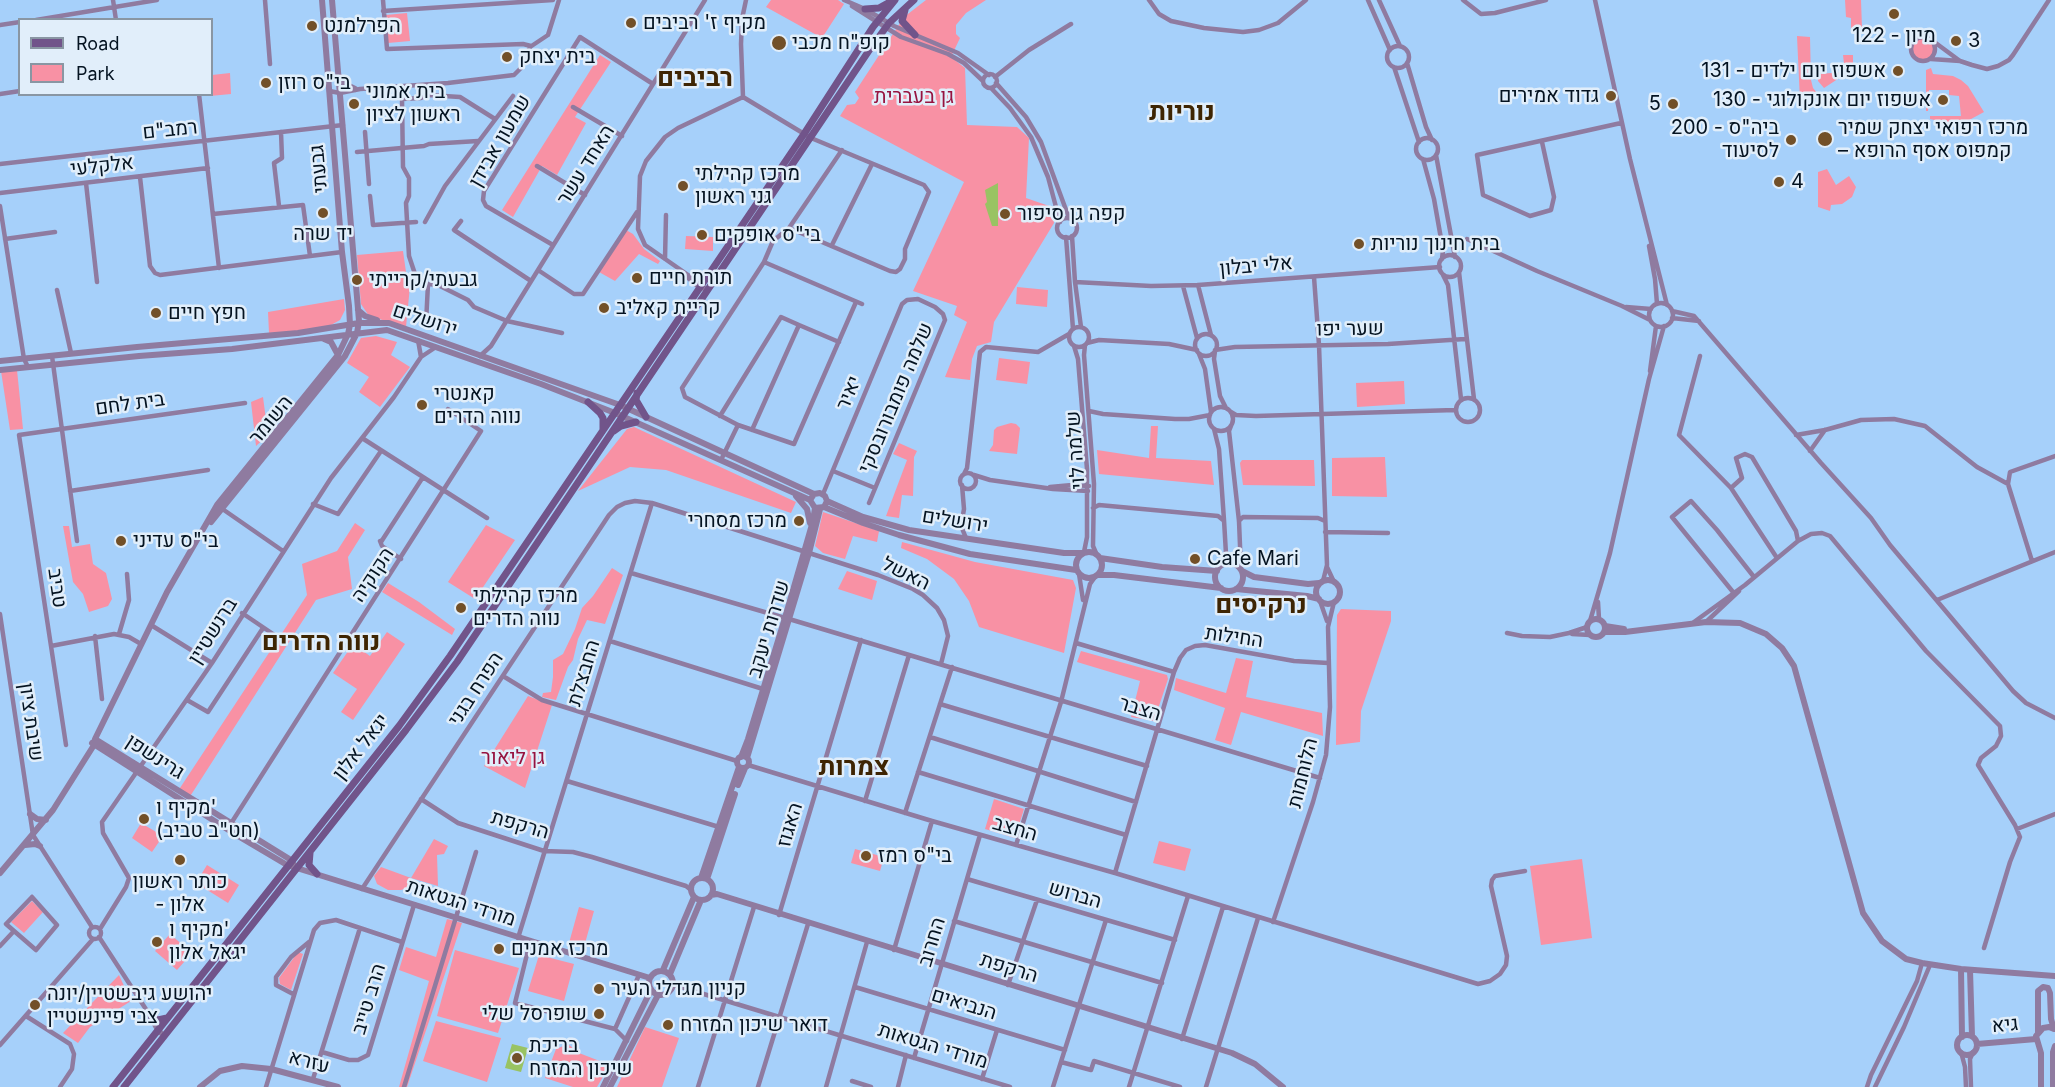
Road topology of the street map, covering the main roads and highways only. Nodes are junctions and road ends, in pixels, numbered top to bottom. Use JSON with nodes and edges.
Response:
{"nodes":[{"id":1,"x":894,"y":0,"type":"edge"},
{"id":2,"x":914,"y":0,"type":"edge"},
{"id":3,"x":906,"y":7,"type":"junction"},
{"id":4,"x":865,"y":9,"type":"road end"},
{"id":5,"x":915,"y":35,"type":"road end"},
{"id":6,"x":702,"y":287,"type":"junction"},
{"id":7,"x":637,"y":393,"type":"junction"},
{"id":8,"x":588,"y":402,"type":"road end"},
{"id":9,"x":623,"y":406,"type":"junction"},
{"id":10,"x":646,"y":417,"type":"road end"},
{"id":11,"x":636,"y":422,"type":"road end"},
{"id":12,"x":606,"y":432,"type":"junction"},
{"id":13,"x":310,"y":851,"type":"junction"},
{"id":14,"x":317,"y":874,"type":"road end"},
{"id":15,"x":150,"y":1014,"type":"road end"},
{"id":16,"x":166,"y":1018,"type":"junction"},
{"id":17,"x":113,"y":1087,"type":"edge"},
{"id":18,"x":124,"y":1087,"type":"edge"}],
"edges":[{"from":1,"to":4,"type":"main road"},
{"from":1,"to":6,"type":"main road"},
{"from":2,"to":3,"type":"main road"},
{"from":3,"to":5,"type":"main road"},
{"from":3,"to":6,"type":"main road"},
{"from":6,"to":7,"type":"main road"},
{"from":6,"to":9,"type":"main road"},
{"from":7,"to":9,"type":"main road"},
{"from":7,"to":10,"type":"main road"},
{"from":8,"to":12,"type":"main road"},
{"from":9,"to":12,"type":"main road","name":"יגאל אלון"},
{"from":11,"to":12,"type":"main road"},
{"from":12,"to":13,"type":"main road","name":"יגאל אלון"},
{"from":12,"to":16,"type":"main road","name":"יגאל אלון"},
{"from":13,"to":14,"type":"main road"},
{"from":13,"to":18,"type":"main road","name":"יגאל אלון"},
{"from":15,"to":16,"type":"main road"},
{"from":16,"to":17,"type":"main road","name":"יגאל אלון"}]}
